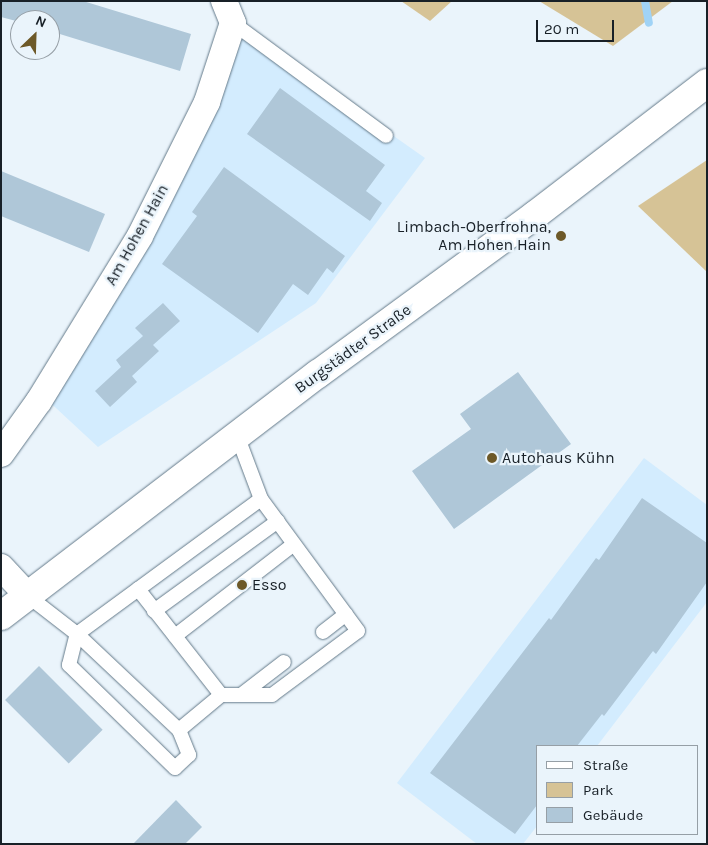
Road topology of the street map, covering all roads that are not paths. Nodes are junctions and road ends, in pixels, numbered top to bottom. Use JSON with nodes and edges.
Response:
{"nodes":[{"id":1,"x":228,"y":12,"type":"edge"},
{"id":2,"x":707,"y":83,"type":"edge"},
{"id":3,"x":386,"y":136,"type":"dead end"},
{"id":4,"x":237,"y":435,"type":"junction"},
{"id":5,"x":1,"y":454,"type":"edge"},
{"id":6,"x":261,"y":499,"type":"junction"},
{"id":7,"x":278,"y":521,"type":"junction"},
{"id":8,"x":294,"y":544,"type":"junction"},
{"id":9,"x":1,"y":567,"type":"edge"},
{"id":10,"x":138,"y":589,"type":"junction"},
{"id":11,"x":28,"y":596,"type":"junction"},
{"id":12,"x":154,"y":611,"type":"junction"},
{"id":13,"x":346,"y":614,"type":"junction"},
{"id":14,"x":1,"y":616,"type":"edge"},
{"id":15,"x":323,"y":632,"type":"dead end"},
{"id":16,"x":77,"y":634,"type":"junction"},
{"id":17,"x":175,"y":636,"type":"junction"},
{"id":18,"x":284,"y":662,"type":"dead end"},
{"id":19,"x":221,"y":695,"type":"junction"},
{"id":20,"x":241,"y":695,"type":"junction"},
{"id":21,"x":179,"y":730,"type":"junction"}],
"edges":[{"from":1,"to":3,"type":"lane"},
{"from":1,"to":5,"type":"street","name":"Am Hohen Hain"},
{"from":2,"to":4,"type":"main road","name":"Burgstädter Straße"},
{"from":4,"to":6,"type":"lane"},
{"from":4,"to":11,"type":"main road","name":"Burgstädter Straße"},
{"from":6,"to":7,"type":"lane"},
{"from":6,"to":10,"type":"lane"},
{"from":7,"to":8,"type":"lane"},
{"from":7,"to":12,"type":"lane"},
{"from":8,"to":13,"type":"lane"},
{"from":8,"to":17,"type":"lane"},
{"from":9,"to":11,"type":"street"},
{"from":10,"to":12,"type":"lane"},
{"from":10,"to":16,"type":"lane"},
{"from":11,"to":14,"type":"main road","name":"Burgstädter Straße"},
{"from":11,"to":16,"type":"lane"},
{"from":12,"to":17,"type":"lane"},
{"from":13,"to":15,"type":"lane"},
{"from":13,"to":20,"type":"lane"},
{"from":16,"to":21,"type":"lane"},
{"from":16,"to":21,"type":"lane"},
{"from":17,"to":19,"type":"lane"},
{"from":18,"to":20,"type":"lane"},
{"from":19,"to":20,"type":"lane"},
{"from":19,"to":21,"type":"lane"}]}
